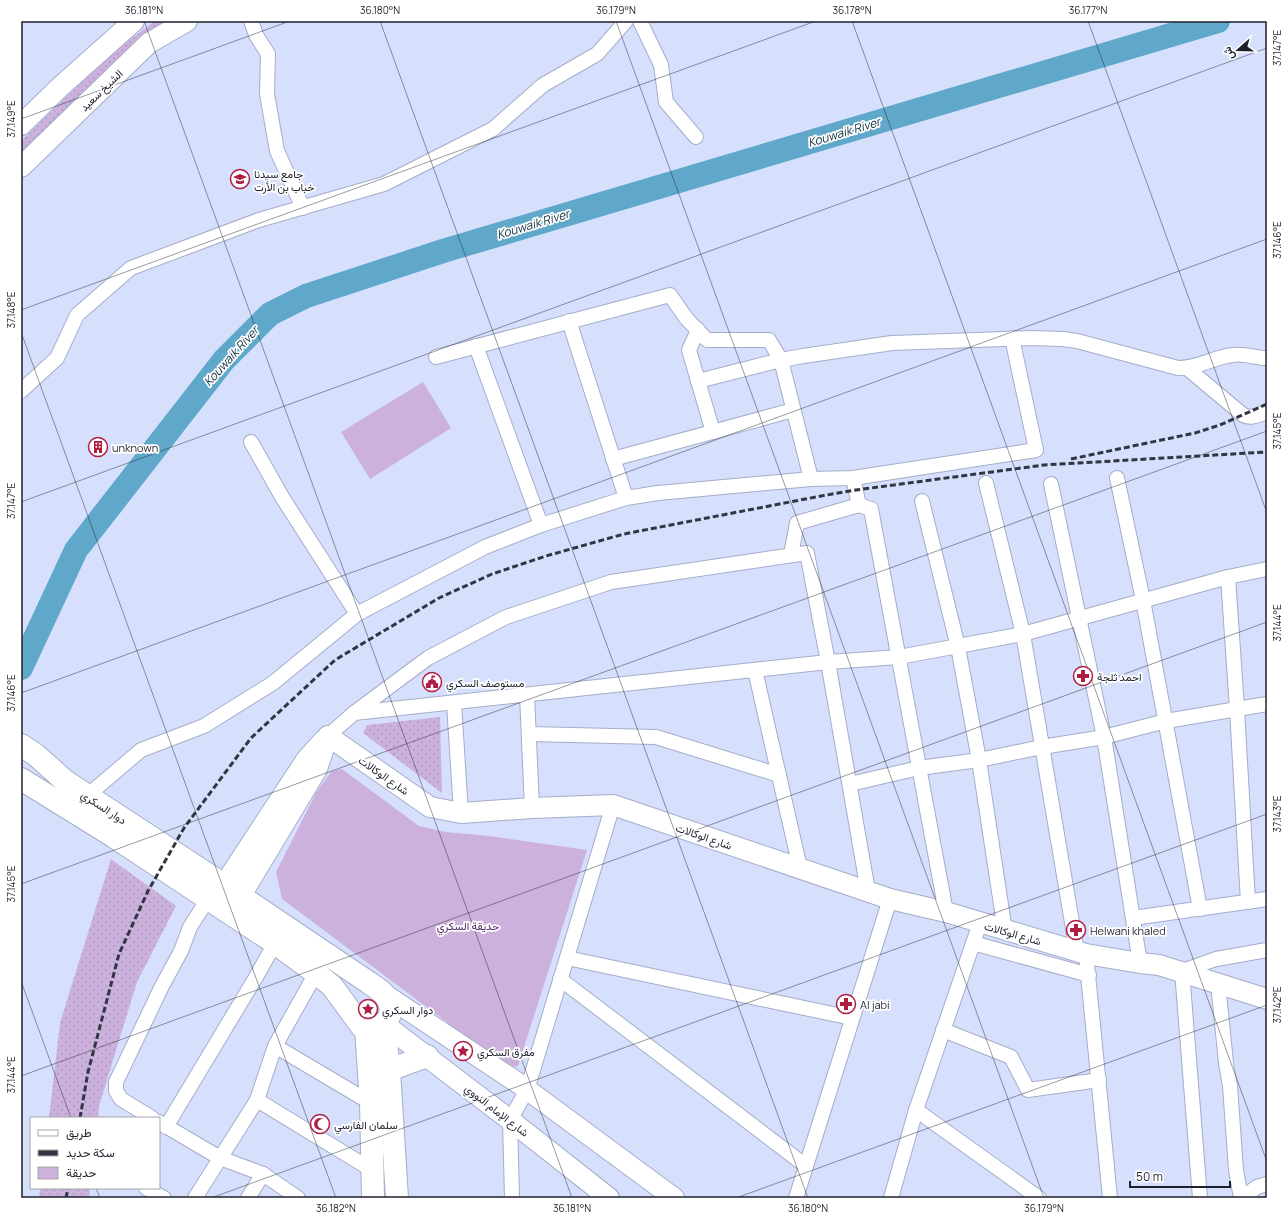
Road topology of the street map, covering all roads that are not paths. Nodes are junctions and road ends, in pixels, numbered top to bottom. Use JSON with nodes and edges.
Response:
{"nodes":[{"id":1,"x":134,"y":21,"type":"edge"},
{"id":2,"x":186,"y":21,"type":"edge"},
{"id":3,"x":251,"y":21,"type":"edge"},
{"id":4,"x":626,"y":21,"type":"edge"},
{"id":5,"x":640,"y":21,"type":"edge"},
{"id":6,"x":21,"y":125,"type":"edge"},
{"id":7,"x":696,"y":137,"type":"dead end"},
{"id":8,"x":21,"y":167,"type":"edge"},
{"id":9,"x":303,"y":208,"type":"junction"},
{"id":10,"x":569,"y":322,"type":"junction"},
{"id":11,"x":698,"y":330,"type":"junction"},
{"id":12,"x":1012,"y":338,"type":"junction"},
{"id":13,"x":476,"y":346,"type":"junction"},
{"id":14,"x":436,"y":357,"type":"dead end"},
{"id":15,"x":1267,"y":358,"type":"edge"},
{"id":16,"x":781,"y":360,"type":"junction"},
{"id":17,"x":1186,"y":368,"type":"junction"},
{"id":18,"x":698,"y":381,"type":"junction"},
{"id":19,"x":21,"y":391,"type":"edge"},
{"id":20,"x":793,"y":410,"type":"junction"},
{"id":21,"x":1267,"y":412,"type":"edge"},
{"id":22,"x":713,"y":432,"type":"junction"},
{"id":23,"x":251,"y":442,"type":"dead end"},
{"id":24,"x":613,"y":459,"type":"junction"},
{"id":25,"x":852,"y":478,"type":"junction"},
{"id":26,"x":1117,"y":478,"type":"dead end"},
{"id":27,"x":811,"y":479,"type":"junction"},
{"id":28,"x":986,"y":484,"type":"dead end"},
{"id":29,"x":1051,"y":484,"type":"dead end"},
{"id":30,"x":626,"y":498,"type":"junction"},
{"id":31,"x":922,"y":501,"type":"dead end"},
{"id":32,"x":859,"y":505,"type":"junction"},
{"id":33,"x":541,"y":525,"type":"junction"},
{"id":34,"x":791,"y":555,"type":"junction"},
{"id":35,"x":1267,"y":569,"type":"edge"},
{"id":36,"x":1228,"y":577,"type":"junction"},
{"id":37,"x":1144,"y":600,"type":"junction"},
{"id":38,"x":356,"y":614,"type":"junction"},
{"id":39,"x":1080,"y":619,"type":"junction"},
{"id":40,"x":1023,"y":634,"type":"junction"},
{"id":41,"x":958,"y":647,"type":"junction"},
{"id":42,"x":899,"y":658,"type":"junction"},
{"id":43,"x":828,"y":662,"type":"junction"},
{"id":44,"x":755,"y":670,"type":"junction"},
{"id":45,"x":528,"y":695,"type":"junction"},
{"id":46,"x":454,"y":703,"type":"junction"},
{"id":47,"x":1267,"y":704,"type":"edge"},
{"id":48,"x":1238,"y":709,"type":"junction"},
{"id":49,"x":354,"y":713,"type":"junction"},
{"id":50,"x":1166,"y":721,"type":"junction"},
{"id":51,"x":529,"y":734,"type":"junction"},
{"id":52,"x":328,"y":736,"type":"junction"},
{"id":53,"x":1104,"y":737,"type":"junction"},
{"id":54,"x":21,"y":745,"type":"edge"},
{"id":55,"x":1042,"y":747,"type":"junction"},
{"id":56,"x":979,"y":760,"type":"junction"},
{"id":57,"x":21,"y":761,"type":"edge"},
{"id":58,"x":919,"y":768,"type":"junction"},
{"id":59,"x":779,"y":775,"type":"junction"},
{"id":60,"x":21,"y":779,"type":"edge"},
{"id":61,"x":65,"y":782,"type":"junction"},
{"id":62,"x":850,"y":784,"type":"junction"},
{"id":63,"x":21,"y":786,"type":"edge"},
{"id":64,"x":87,"y":796,"type":"junction"},
{"id":65,"x":50,"y":798,"type":"junction"},
{"id":66,"x":614,"y":805,"type":"junction"},
{"id":67,"x":532,"y":808,"type":"junction"},
{"id":68,"x":461,"y":812,"type":"junction"},
{"id":69,"x":800,"y":868,"type":"junction"},
{"id":70,"x":232,"y":891,"type":"junction"},
{"id":71,"x":868,"y":892,"type":"junction"},
{"id":72,"x":208,"y":899,"type":"junction"},
{"id":73,"x":890,"y":899,"type":"junction"},
{"id":74,"x":1267,"y":899,"type":"edge"},
{"id":75,"x":1248,"y":902,"type":"junction"},
{"id":76,"x":1200,"y":908,"type":"junction"},
{"id":77,"x":946,"y":912,"type":"junction"},
{"id":78,"x":1132,"y":918,"type":"junction"},
{"id":79,"x":980,"y":923,"type":"junction"},
{"id":80,"x":1005,"y":931,"type":"junction"},
{"id":81,"x":973,"y":943,"type":"junction"},
{"id":82,"x":275,"y":944,"type":"junction"},
{"id":83,"x":1267,"y":950,"type":"edge"},
{"id":84,"x":1082,"y":953,"type":"junction"},
{"id":85,"x":567,"y":958,"type":"junction"},
{"id":86,"x":1140,"y":963,"type":"junction"},
{"id":87,"x":1182,"y":971,"type":"junction"},
{"id":88,"x":316,"y":973,"type":"junction"},
{"id":89,"x":1088,"y":975,"type":"junction"},
{"id":90,"x":560,"y":979,"type":"junction"},
{"id":91,"x":1218,"y":983,"type":"junction"},
{"id":92,"x":380,"y":992,"type":"junction"},
{"id":93,"x":1267,"y":999,"type":"edge"},
{"id":94,"x":852,"y":1018,"type":"junction"},
{"id":95,"x":375,"y":1027,"type":"junction"},
{"id":96,"x":943,"y":1030,"type":"junction"},
{"id":97,"x":275,"y":1046,"type":"junction"},
{"id":98,"x":427,"y":1056,"type":"junction"},
{"id":99,"x":389,"y":1070,"type":"junction"},
{"id":100,"x":1099,"y":1080,"type":"junction"},
{"id":101,"x":527,"y":1090,"type":"junction"},
{"id":102,"x":257,"y":1100,"type":"junction"},
{"id":103,"x":371,"y":1103,"type":"junction"},
{"id":104,"x":916,"y":1110,"type":"junction"},
{"id":105,"x":150,"y":1117,"type":"edge"},
{"id":106,"x":510,"y":1120,"type":"junction"},
{"id":107,"x":162,"y":1125,"type":"edge"},
{"id":108,"x":220,"y":1158,"type":"junction"},
{"id":109,"x":806,"y":1166,"type":"junction"},
{"id":110,"x":372,"y":1170,"type":"junction"},
{"id":111,"x":262,"y":1174,"type":"junction"},
{"id":112,"x":148,"y":1189,"type":"edge"},
{"id":113,"x":1261,"y":1190,"type":"edge"},
{"id":114,"x":164,"y":1198,"type":"edge"},
{"id":115,"x":195,"y":1198,"type":"edge"},
{"id":116,"x":248,"y":1198,"type":"edge"},
{"id":117,"x":298,"y":1198,"type":"edge"},
{"id":118,"x":373,"y":1198,"type":"edge"},
{"id":119,"x":397,"y":1198,"type":"edge"},
{"id":120,"x":512,"y":1198,"type":"edge"},
{"id":121,"x":610,"y":1198,"type":"edge"},
{"id":122,"x":674,"y":1198,"type":"edge"},
{"id":123,"x":796,"y":1198,"type":"edge"},
{"id":124,"x":891,"y":1198,"type":"edge"},
{"id":125,"x":1038,"y":1198,"type":"edge"},
{"id":126,"x":1110,"y":1198,"type":"edge"},
{"id":127,"x":1200,"y":1198,"type":"edge"},
{"id":128,"x":1242,"y":1198,"type":"edge"}],
"edges":[{"from":1,"to":6,"type":"street"},
{"from":2,"to":8,"type":"street","name":"الشيخ سعيد"},
{"from":3,"to":9,"type":"street"},
{"from":4,"to":9,"type":"street"},
{"from":5,"to":7,"type":"street"},
{"from":9,"to":19,"type":"street"},
{"from":10,"to":11,"type":"street"},
{"from":10,"to":13,"type":"street"},
{"from":10,"to":24,"type":"street"},
{"from":11,"to":16,"type":"street"},
{"from":11,"to":18,"type":"street"},
{"from":12,"to":16,"type":"street"},
{"from":12,"to":17,"type":"street"},
{"from":12,"to":25,"type":"street"},
{"from":13,"to":14,"type":"street"},
{"from":13,"to":33,"type":"street"},
{"from":15,"to":17,"type":"street"},
{"from":16,"to":18,"type":"street"},
{"from":16,"to":20,"type":"street"},
{"from":17,"to":21,"type":"street"},
{"from":18,"to":22,"type":"street"},
{"from":20,"to":22,"type":"street"},
{"from":20,"to":27,"type":"street"},
{"from":22,"to":24,"type":"street"},
{"from":23,"to":38,"type":"street"},
{"from":24,"to":30,"type":"street"},
{"from":25,"to":27,"type":"street"},
{"from":25,"to":32,"type":"street"},
{"from":26,"to":37,"type":"street"},
{"from":27,"to":30,"type":"street"},
{"from":28,"to":40,"type":"street"},
{"from":29,"to":39,"type":"street"},
{"from":30,"to":33,"type":"street"},
{"from":31,"to":41,"type":"street"},
{"from":32,"to":34,"type":"street"},
{"from":32,"to":42,"type":"street"},
{"from":33,"to":38,"type":"street"},
{"from":34,"to":43,"type":"street"},
{"from":34,"to":49,"type":"street"},
{"from":35,"to":36,"type":"street"},
{"from":36,"to":37,"type":"street"},
{"from":36,"to":48,"type":"street"},
{"from":37,"to":39,"type":"street"},
{"from":37,"to":50,"type":"street"},
{"from":38,"to":64,"type":"street"},
{"from":39,"to":40,"type":"street"},
{"from":39,"to":53,"type":"street"},
{"from":40,"to":41,"type":"street"},
{"from":40,"to":55,"type":"street"},
{"from":41,"to":42,"type":"street"},
{"from":41,"to":56,"type":"street"},
{"from":42,"to":43,"type":"street"},
{"from":42,"to":58,"type":"street"},
{"from":43,"to":44,"type":"street"},
{"from":43,"to":62,"type":"street"},
{"from":44,"to":45,"type":"street"},
{"from":44,"to":59,"type":"street"},
{"from":45,"to":46,"type":"street"},
{"from":45,"to":51,"type":"street"},
{"from":46,"to":49,"type":"street"},
{"from":46,"to":68,"type":"street"},
{"from":47,"to":48,"type":"street"},
{"from":48,"to":50,"type":"street"},
{"from":48,"to":75,"type":"street"},
{"from":49,"to":52,"type":"street"},
{"from":50,"to":53,"type":"street"},
{"from":50,"to":76,"type":"street"},
{"from":51,"to":59,"type":"street"},
{"from":51,"to":67,"type":"street"},
{"from":52,"to":68,"type":"street","name":"شارع الوكالات"},
{"from":52,"to":70,"type":"street"},
{"from":53,"to":55,"type":"street"},
{"from":53,"to":78,"type":"street"},
{"from":54,"to":61,"type":"main road","name":"دوار السكري"},
{"from":55,"to":56,"type":"street"},
{"from":55,"to":84,"type":"street"},
{"from":56,"to":58,"type":"street"},
{"from":56,"to":80,"type":"street"},
{"from":57,"to":61,"type":"main road"},
{"from":58,"to":62,"type":"street"},
{"from":58,"to":77,"type":"street"},
{"from":59,"to":69,"type":"street"},
{"from":60,"to":65,"type":"main road"},
{"from":61,"to":64,"type":"main road","name":"دوار السكري"},
{"from":62,"to":71,"type":"street"},
{"from":63,"to":65,"type":"main road"},
{"from":64,"to":70,"type":"main road","name":"دوار السكري"},
{"from":65,"to":72,"type":"main road"},
{"from":66,"to":67,"type":"street","name":"شارع الوكالات"},
{"from":66,"to":69,"type":"street","name":"شارع الوكالات"},
{"from":66,"to":85,"type":"street"},
{"from":67,"to":68,"type":"street","name":"شارع الوكالات"},
{"from":69,"to":71,"type":"street","name":"شارع الوكالات"},
{"from":70,"to":92,"type":"main road","name":"دوار السكري"},
{"from":71,"to":73,"type":"street","name":"شارع الوكالات"},
{"from":72,"to":82,"type":"main road"},
{"from":72,"to":105,"type":"street"},
{"from":73,"to":77,"type":"street","name":"شارع الوكالات"},
{"from":73,"to":94,"type":"street"},
{"from":74,"to":75,"type":"street"},
{"from":75,"to":76,"type":"street"},
{"from":76,"to":78,"type":"street"},
{"from":77,"to":79,"type":"street","name":"شارع الوكالات"},
{"from":78,"to":86,"type":"street"},
{"from":79,"to":80,"type":"street","name":"شارع الوكالات"},
{"from":79,"to":81,"type":"street"},
{"from":80,"to":84,"type":"street","name":"شارع الوكالات"},
{"from":81,"to":89,"type":"street"},
{"from":81,"to":96,"type":"street"},
{"from":82,"to":88,"type":"main road"},
{"from":82,"to":107,"type":"street"},
{"from":83,"to":87,"type":"street"},
{"from":84,"to":86,"type":"street","name":"شارع الوكالات"},
{"from":84,"to":89,"type":"street"},
{"from":85,"to":90,"type":"street"},
{"from":85,"to":94,"type":"street"},
{"from":86,"to":87,"type":"street","name":"شارع الوكالات"},
{"from":87,"to":91,"type":"street","name":"شارع الوكالات"},
{"from":87,"to":127,"type":"street"},
{"from":88,"to":95,"type":"main road"},
{"from":88,"to":97,"type":"street"},
{"from":89,"to":100,"type":"street"},
{"from":90,"to":101,"type":"street"},
{"from":90,"to":109,"type":"street"},
{"from":91,"to":93,"type":"street","name":"شارع الوكالات"},
{"from":91,"to":128,"type":"street"},
{"from":92,"to":95,"type":"main road","name":"دوار السكري"},
{"from":92,"to":101,"type":"street"},
{"from":94,"to":109,"type":"street"},
{"from":95,"to":98,"type":"street","name":"شارع الإمام النووي"},
{"from":95,"to":99,"type":"main road"},
{"from":95,"to":103,"type":"main road"},
{"from":96,"to":100,"type":"street"},
{"from":96,"to":104,"type":"street"},
{"from":97,"to":102,"type":"street"},
{"from":97,"to":103,"type":"street"},
{"from":98,"to":99,"type":"main road"},
{"from":98,"to":106,"type":"street","name":"شارع الإمام النووي"},
{"from":99,"to":119,"type":"main road"},
{"from":100,"to":126,"type":"street"},
{"from":101,"to":106,"type":"street"},
{"from":101,"to":122,"type":"street"},
{"from":102,"to":108,"type":"street"},
{"from":102,"to":110,"type":"street"},
{"from":103,"to":110,"type":"main road"},
{"from":104,"to":124,"type":"street"},
{"from":104,"to":125,"type":"street"},
{"from":106,"to":120,"type":"street"},
{"from":106,"to":121,"type":"street","name":"شارع الإمام النووي"},
{"from":107,"to":108,"type":"street"},
{"from":108,"to":111,"type":"street"},
{"from":108,"to":115,"type":"street"},
{"from":109,"to":123,"type":"street"},
{"from":110,"to":118,"type":"main road"},
{"from":111,"to":116,"type":"street"},
{"from":111,"to":117,"type":"street"},
{"from":112,"to":114,"type":"street"},
{"from":113,"to":128,"type":"street"}]}
